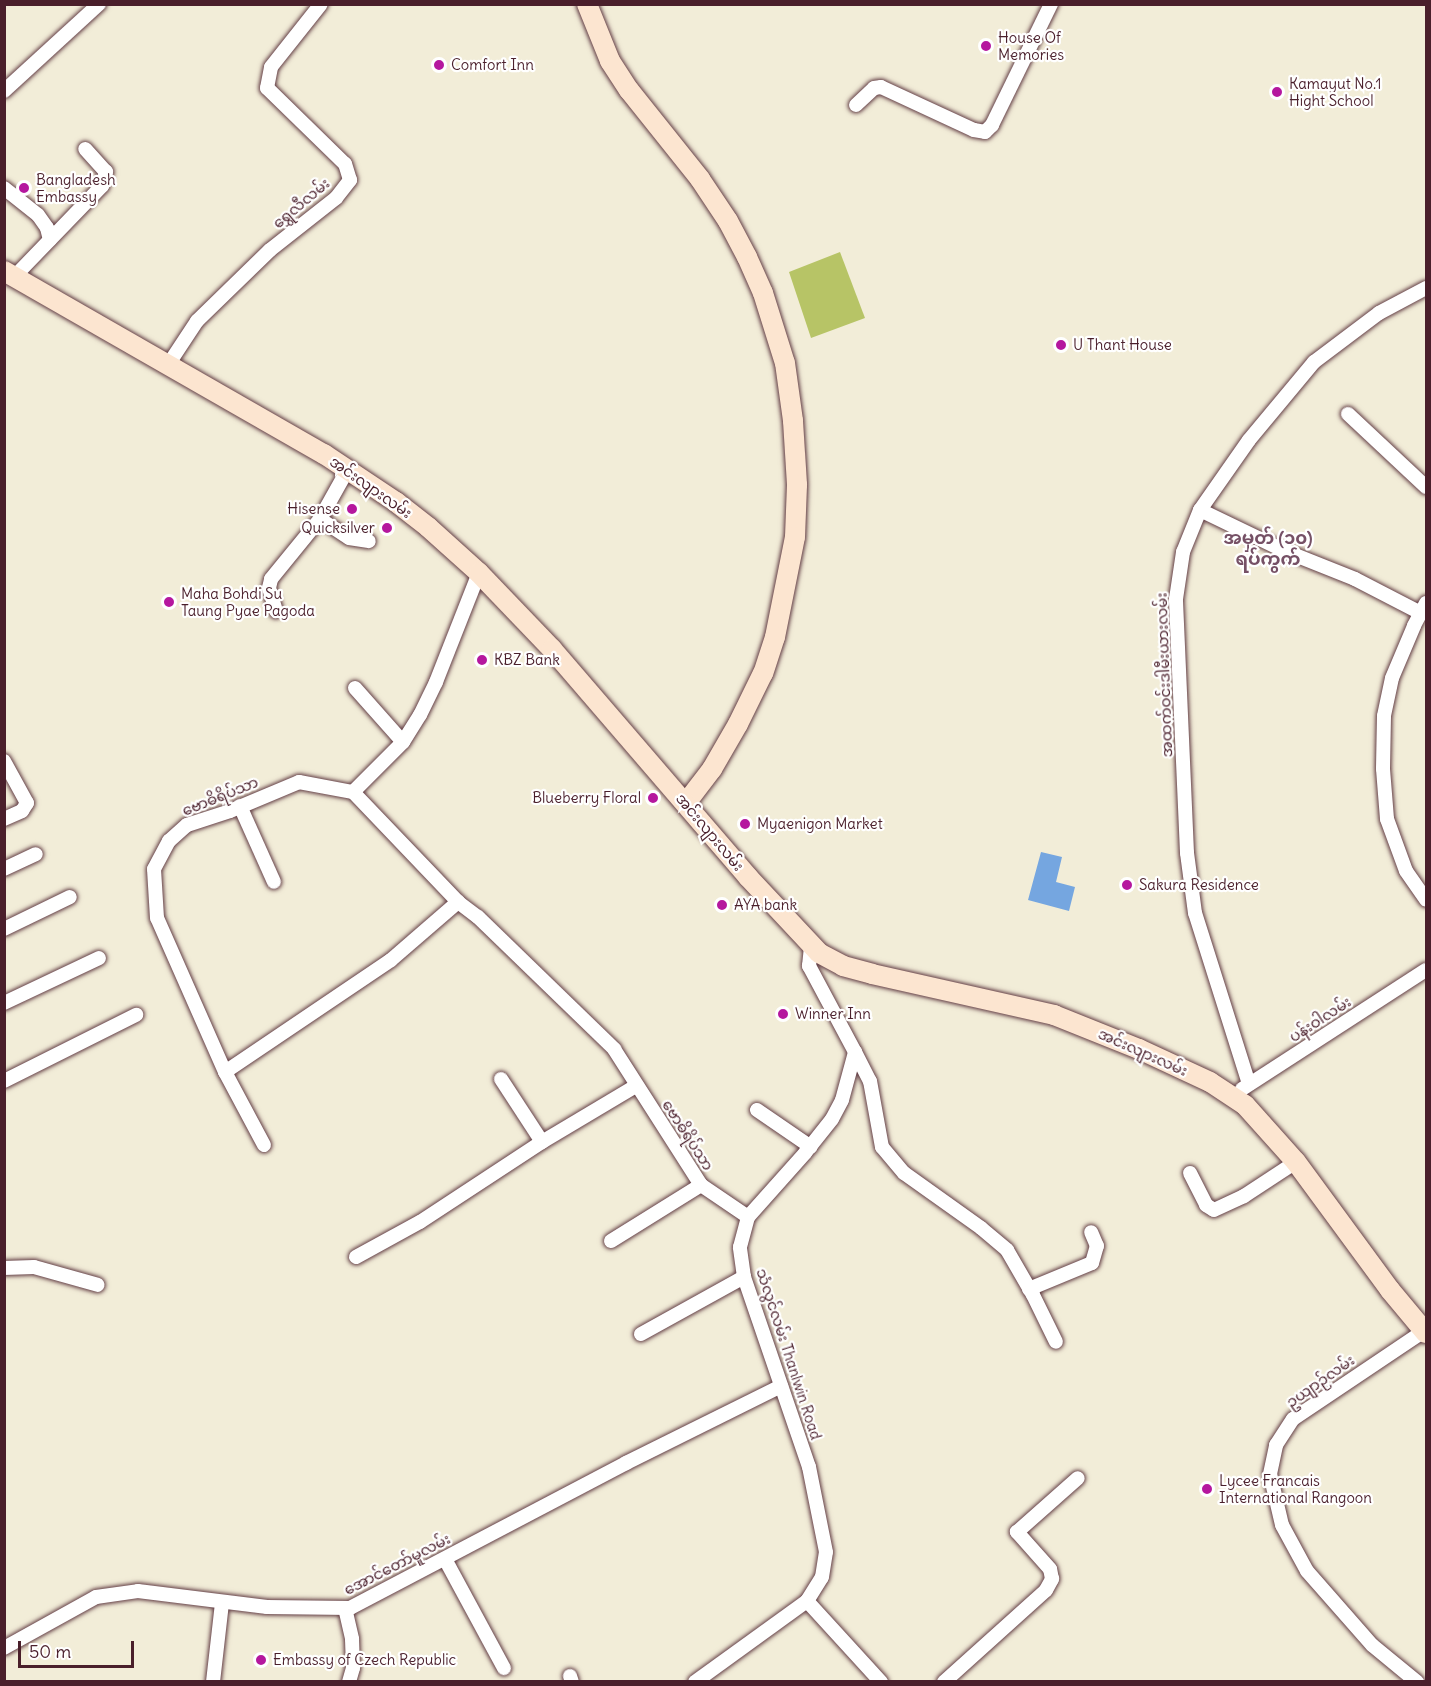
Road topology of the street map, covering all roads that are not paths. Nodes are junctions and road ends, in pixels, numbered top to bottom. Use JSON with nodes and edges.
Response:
{"nodes":[{"id":1,"x":99,"y":4,"type":"edge"},
{"id":2,"x":587,"y":4,"type":"edge"},
{"id":3,"x":1051,"y":4,"type":"edge"},
{"id":4,"x":316,"y":6,"type":"edge"},
{"id":5,"x":4,"y":92,"type":"edge"},
{"id":6,"x":856,"y":105,"type":"dead end"},
{"id":7,"x":86,"y":149,"type":"dead end"},
{"id":8,"x":4,"y":188,"type":"edge"},
{"id":9,"x":50,"y":240,"type":"junction"},
{"id":10,"x":9,"y":274,"type":"edge"},
{"id":11,"x":1426,"y":288,"type":"edge"},
{"id":12,"x":168,"y":365,"type":"junction"},
{"id":13,"x":1348,"y":414,"type":"dead end"},
{"id":14,"x":348,"y":470,"type":"junction"},
{"id":15,"x":1426,"y":487,"type":"edge"},
{"id":16,"x":1200,"y":510,"type":"junction"},
{"id":17,"x":320,"y":519,"type":"junction"},
{"id":18,"x":369,"y":541,"type":"dead end"},
{"id":19,"x":479,"y":573,"type":"junction"},
{"id":20,"x":1424,"y":608,"type":"edge"},
{"id":21,"x":276,"y":611,"type":"dead end"},
{"id":22,"x":355,"y":688,"type":"dead end"},
{"id":23,"x":403,"y":742,"type":"junction"},
{"id":24,"x":4,"y":761,"type":"edge"},
{"id":25,"x":353,"y":792,"type":"junction"},
{"id":26,"x":686,"y":803,"type":"junction"},
{"id":27,"x":240,"y":806,"type":"junction"},
{"id":28,"x":4,"y":819,"type":"edge"},
{"id":29,"x":36,"y":854,"type":"dead end"},
{"id":30,"x":4,"y":869,"type":"edge"},
{"id":31,"x":274,"y":882,"type":"dead end"},
{"id":32,"x":70,"y":897,"type":"dead end"},
{"id":33,"x":1426,"y":900,"type":"edge"},
{"id":34,"x":458,"y":902,"type":"junction"},
{"id":35,"x":4,"y":929,"type":"edge"},
{"id":36,"x":811,"y":948,"type":"junction"},
{"id":37,"x":99,"y":958,"type":"dead end"},
{"id":38,"x":1426,"y":970,"type":"edge"},
{"id":39,"x":4,"y":1003,"type":"edge"},
{"id":40,"x":136,"y":1015,"type":"dead end"},
{"id":41,"x":855,"y":1052,"type":"junction"},
{"id":42,"x":225,"y":1072,"type":"junction"},
{"id":43,"x":501,"y":1079,"type":"dead end"},
{"id":44,"x":4,"y":1081,"type":"edge"},
{"id":45,"x":1249,"y":1083,"type":"junction"},
{"id":46,"x":636,"y":1086,"type":"junction"},
{"id":47,"x":1232,"y":1096,"type":"junction"},
{"id":48,"x":757,"y":1110,"type":"dead end"},
{"id":49,"x":542,"y":1142,"type":"junction"},
{"id":50,"x":264,"y":1145,"type":"dead end"},
{"id":51,"x":811,"y":1147,"type":"junction"},
{"id":52,"x":1296,"y":1162,"type":"junction"},
{"id":53,"x":1190,"y":1173,"type":"dead end"},
{"id":54,"x":701,"y":1185,"type":"junction"},
{"id":55,"x":748,"y":1217,"type":"junction"},
{"id":56,"x":1090,"y":1232,"type":"dead end"},
{"id":57,"x":612,"y":1241,"type":"dead end"},
{"id":58,"x":356,"y":1257,"type":"dead end"},
{"id":59,"x":4,"y":1268,"type":"edge"},
{"id":60,"x":744,"y":1277,"type":"junction"},
{"id":61,"x":98,"y":1285,"type":"dead end"},
{"id":62,"x":1029,"y":1288,"type":"junction"},
{"id":63,"x":1425,"y":1332,"type":"edge"},
{"id":64,"x":641,"y":1334,"type":"dead end"},
{"id":65,"x":1056,"y":1342,"type":"dead end"},
{"id":66,"x":781,"y":1386,"type":"junction"},
{"id":67,"x":1078,"y":1478,"type":"dead end"},
{"id":68,"x":445,"y":1559,"type":"junction"},
{"id":69,"x":807,"y":1601,"type":"junction"},
{"id":70,"x":222,"y":1603,"type":"junction"},
{"id":71,"x":345,"y":1608,"type":"junction"},
{"id":72,"x":4,"y":1648,"type":"edge"},
{"id":73,"x":504,"y":1668,"type":"dead end"},
{"id":74,"x":213,"y":1682,"type":"edge"},
{"id":75,"x":350,"y":1682,"type":"edge"},
{"id":76,"x":694,"y":1682,"type":"edge"},
{"id":77,"x":881,"y":1682,"type":"edge"},
{"id":78,"x":944,"y":1682,"type":"edge"},
{"id":79,"x":1417,"y":1682,"type":"edge"}],
"edges":[{"from":1,"to":5,"type":"street"},
{"from":2,"to":26,"type":"main road"},
{"from":3,"to":6,"type":"street"},
{"from":4,"to":12,"type":"street","name":"ရွှေလီလမ်း"},
{"from":7,"to":9,"type":"street"},
{"from":8,"to":9,"type":"street"},
{"from":9,"to":10,"type":"street"},
{"from":10,"to":12,"type":"main road","name":"အင်းလျားလမ်း"},
{"from":11,"to":16,"type":"street","name":"အထက်ဝင်းဒါမီးယားလမ်း"},
{"from":12,"to":14,"type":"main road","name":"အင်းလျားလမ်း"},
{"from":13,"to":15,"type":"street"},
{"from":14,"to":17,"type":"street"},
{"from":14,"to":19,"type":"main road","name":"အင်းလျားလမ်း"},
{"from":16,"to":20,"type":"street"},
{"from":16,"to":45,"type":"street","name":"အထက်ဝင်းဒါမီးယားလမ်း"},
{"from":17,"to":18,"type":"street"},
{"from":17,"to":21,"type":"street"},
{"from":19,"to":23,"type":"street"},
{"from":19,"to":26,"type":"main road","name":"အင်းလျားလမ်း"},
{"from":20,"to":33,"type":"street"},
{"from":22,"to":23,"type":"street"},
{"from":23,"to":25,"type":"street"},
{"from":24,"to":28,"type":"street"},
{"from":25,"to":27,"type":"street","name":"ဗောဓိရိပ်သာ"},
{"from":25,"to":34,"type":"street","name":"ဗောဓိရိပ်သာ"},
{"from":26,"to":36,"type":"main road","name":"အင်းလျားလမ်း"},
{"from":27,"to":31,"type":"street"},
{"from":27,"to":42,"type":"street","name":"ဗောဓိရိပ်သာ"},
{"from":29,"to":30,"type":"street"},
{"from":32,"to":35,"type":"street"},
{"from":34,"to":42,"type":"street"},
{"from":34,"to":46,"type":"street","name":"ဗောဓိရိပ်သာ"},
{"from":36,"to":41,"type":"street"},
{"from":36,"to":47,"type":"main road","name":"အင်းလျားလမ်း"},
{"from":37,"to":39,"type":"street"},
{"from":38,"to":45,"type":"street","name":"ပန်းဝါလမ်း"},
{"from":40,"to":44,"type":"street"},
{"from":41,"to":51,"type":"street","name":"သံလွင်လမ်း Thanlwin Road"},
{"from":41,"to":62,"type":"street"},
{"from":42,"to":50,"type":"street","name":"ဗောဓိရိပ်သာ"},
{"from":43,"to":49,"type":"street"},
{"from":45,"to":47,"type":"street","name":"ပန်းဝါလမ်း"},
{"from":46,"to":49,"type":"street"},
{"from":46,"to":54,"type":"street","name":"ဗောဓိရိပ်သာ"},
{"from":47,"to":52,"type":"main road","name":"အင်းလျားလမ်း"},
{"from":48,"to":51,"type":"street"},
{"from":49,"to":58,"type":"street"},
{"from":51,"to":55,"type":"street","name":"သံလွင်လမ်း Thanlwin Road"},
{"from":52,"to":53,"type":"street"},
{"from":52,"to":63,"type":"main road","name":"အင်းလျားလမ်း"},
{"from":54,"to":55,"type":"street","name":"ဗောဓိရိပ်သာ"},
{"from":54,"to":57,"type":"street"},
{"from":55,"to":60,"type":"street","name":"သံလွင်လမ်း Thanlwin Road"},
{"from":56,"to":62,"type":"street"},
{"from":59,"to":61,"type":"street"},
{"from":60,"to":64,"type":"street"},
{"from":60,"to":66,"type":"street","name":"သံလွင်လမ်း Thanlwin Road"},
{"from":62,"to":65,"type":"street"},
{"from":63,"to":79,"type":"street","name":"ဥယျာဉ်လမ်း"},
{"from":66,"to":68,"type":"street","name":"အောင်တော်မူလမ်း"},
{"from":66,"to":69,"type":"street","name":"သံလွင်လမ်း Thanlwin Road"},
{"from":67,"to":78,"type":"street"},
{"from":68,"to":71,"type":"street","name":"အောင်တော်မူလမ်း"},
{"from":68,"to":73,"type":"street"},
{"from":69,"to":76,"type":"street","name":"သံလွင်လမ်း Thanlwin Road"},
{"from":69,"to":77,"type":"street"},
{"from":70,"to":71,"type":"street","name":"အောင်တော်မူလမ်း"},
{"from":70,"to":72,"type":"street","name":"အောင်တော်မူလမ်း"},
{"from":70,"to":74,"type":"street"},
{"from":71,"to":75,"type":"street"}]}
